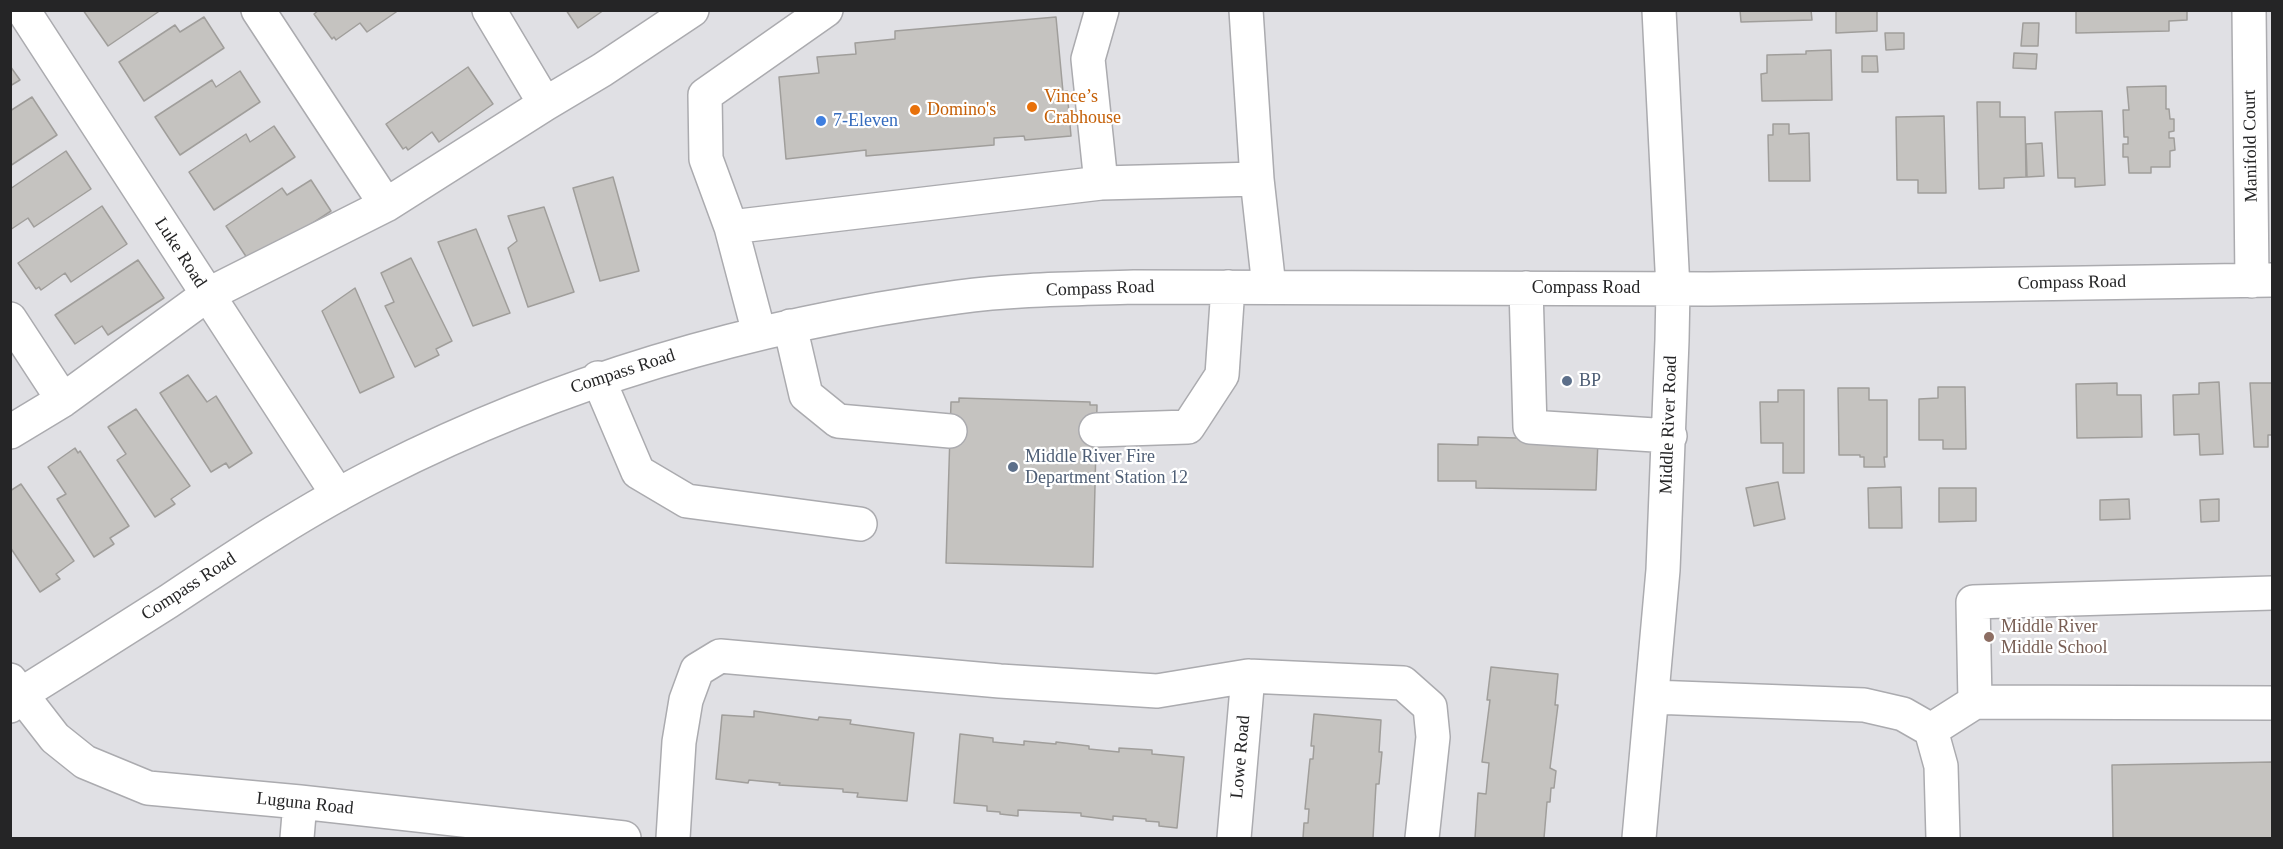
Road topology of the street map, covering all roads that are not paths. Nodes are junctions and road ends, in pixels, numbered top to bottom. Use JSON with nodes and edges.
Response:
{"nodes":[{"id":1,"x":23,"y":10,"type":"edge"},
{"id":2,"x":258,"y":10,"type":"edge"},
{"id":3,"x":489,"y":10,"type":"edge"},
{"id":4,"x":692,"y":10,"type":"edge"},
{"id":5,"x":826,"y":10,"type":"edge"},
{"id":6,"x":1102,"y":10,"type":"edge"},
{"id":7,"x":1246,"y":10,"type":"edge"},
{"id":8,"x":1659,"y":10,"type":"edge"},
{"id":9,"x":2249,"y":10,"type":"edge"},
{"id":10,"x":545,"y":104,"type":"junction"},
{"id":11,"x":1257,"y":179,"type":"junction"},
{"id":12,"x":1101,"y":183,"type":"junction"},
{"id":13,"x":386,"y":205,"type":"junction"},
{"id":14,"x":730,"y":226,"type":"junction"},
{"id":15,"x":2262,"y":280,"type":"edge"},
{"id":16,"x":1269,"y":286,"type":"junction"},
{"id":17,"x":1228,"y":287,"type":"junction"},
{"id":18,"x":1526,"y":288,"type":"junction"},
{"id":19,"x":1673,"y":289,"type":"junction"},
{"id":20,"x":207,"y":295,"type":"junction"},
{"id":21,"x":10,"y":319,"type":"edge"},
{"id":22,"x":775,"y":330,"type":"junction"},
{"id":23,"x":598,"y":378,"type":"junction"},
{"id":24,"x":63,"y":400,"type":"junction"},
{"id":25,"x":1096,"y":430,"type":"dead end"},
{"id":26,"x":950,"y":431,"type":"dead end"},
{"id":27,"x":10,"y":432,"type":"edge"},
{"id":28,"x":1670,"y":436,"type":"junction"},
{"id":29,"x":338,"y":495,"type":"junction"},
{"id":30,"x":860,"y":525,"type":"dead end"},
{"id":31,"x":2272,"y":593,"type":"edge"},
{"id":32,"x":1248,"y":676,"type":"junction"},
{"id":33,"x":13,"y":694,"type":"edge"},
{"id":34,"x":1652,"y":698,"type":"junction"},
{"id":35,"x":1975,"y":702,"type":"junction"},
{"id":36,"x":2272,"y":704,"type":"edge"},
{"id":37,"x":1931,"y":730,"type":"junction"},
{"id":38,"x":300,"y":802,"type":"junction"},
{"id":39,"x":297,"y":838,"type":"edge"},
{"id":40,"x":624,"y":838,"type":"edge"},
{"id":41,"x":674,"y":838,"type":"edge"},
{"id":42,"x":1234,"y":838,"type":"edge"},
{"id":43,"x":1422,"y":838,"type":"edge"},
{"id":44,"x":1639,"y":838,"type":"edge"},
{"id":45,"x":1943,"y":838,"type":"edge"}],
"edges":[{"from":1,"to":20,"type":"street","name":"Luke Road"},
{"from":2,"to":13,"type":"street"},
{"from":3,"to":10,"type":"street"},
{"from":4,"to":10,"type":"street"},
{"from":5,"to":14,"type":"street"},
{"from":6,"to":12,"type":"street"},
{"from":7,"to":11,"type":"street"},
{"from":8,"to":19,"type":"street","name":"Middle River Road"},
{"from":9,"to":15,"type":"street","name":"Manifold Court"},
{"from":10,"to":13,"type":"street"},
{"from":11,"to":12,"type":"street"},
{"from":11,"to":16,"type":"street"},
{"from":12,"to":14,"type":"street"},
{"from":13,"to":20,"type":"street"},
{"from":14,"to":22,"type":"street"},
{"from":15,"to":19,"type":"street","name":"Compass Road"},
{"from":16,"to":17,"type":"street","name":"Compass Road"},
{"from":16,"to":18,"type":"street","name":"Compass Road"},
{"from":17,"to":22,"type":"street","name":"Compass Road"},
{"from":17,"to":25,"type":"street"},
{"from":18,"to":19,"type":"street","name":"Compass Road"},
{"from":18,"to":28,"type":"street"},
{"from":19,"to":28,"type":"street","name":"Middle River Road"},
{"from":20,"to":24,"type":"street"},
{"from":20,"to":29,"type":"street","name":"Luke Road"},
{"from":21,"to":24,"type":"street"},
{"from":22,"to":23,"type":"street","name":"Compass Road"},
{"from":22,"to":26,"type":"street"},
{"from":23,"to":29,"type":"street","name":"Compass Road"},
{"from":23,"to":30,"type":"street"},
{"from":24,"to":27,"type":"street"},
{"from":28,"to":34,"type":"street","name":"Middle River Road"},
{"from":29,"to":33,"type":"street","name":"Compass Road"},
{"from":31,"to":35,"type":"street"},
{"from":32,"to":41,"type":"street"},
{"from":32,"to":42,"type":"street","name":"Lowe Road"},
{"from":32,"to":43,"type":"street"},
{"from":33,"to":38,"type":"street","name":"Luguna Road"},
{"from":34,"to":37,"type":"street"},
{"from":34,"to":44,"type":"street","name":"Middle River Road"},
{"from":35,"to":36,"type":"street"},
{"from":35,"to":37,"type":"street"},
{"from":37,"to":45,"type":"street"},
{"from":38,"to":39,"type":"street"},
{"from":38,"to":40,"type":"street","name":"Luguna Road"}]}
